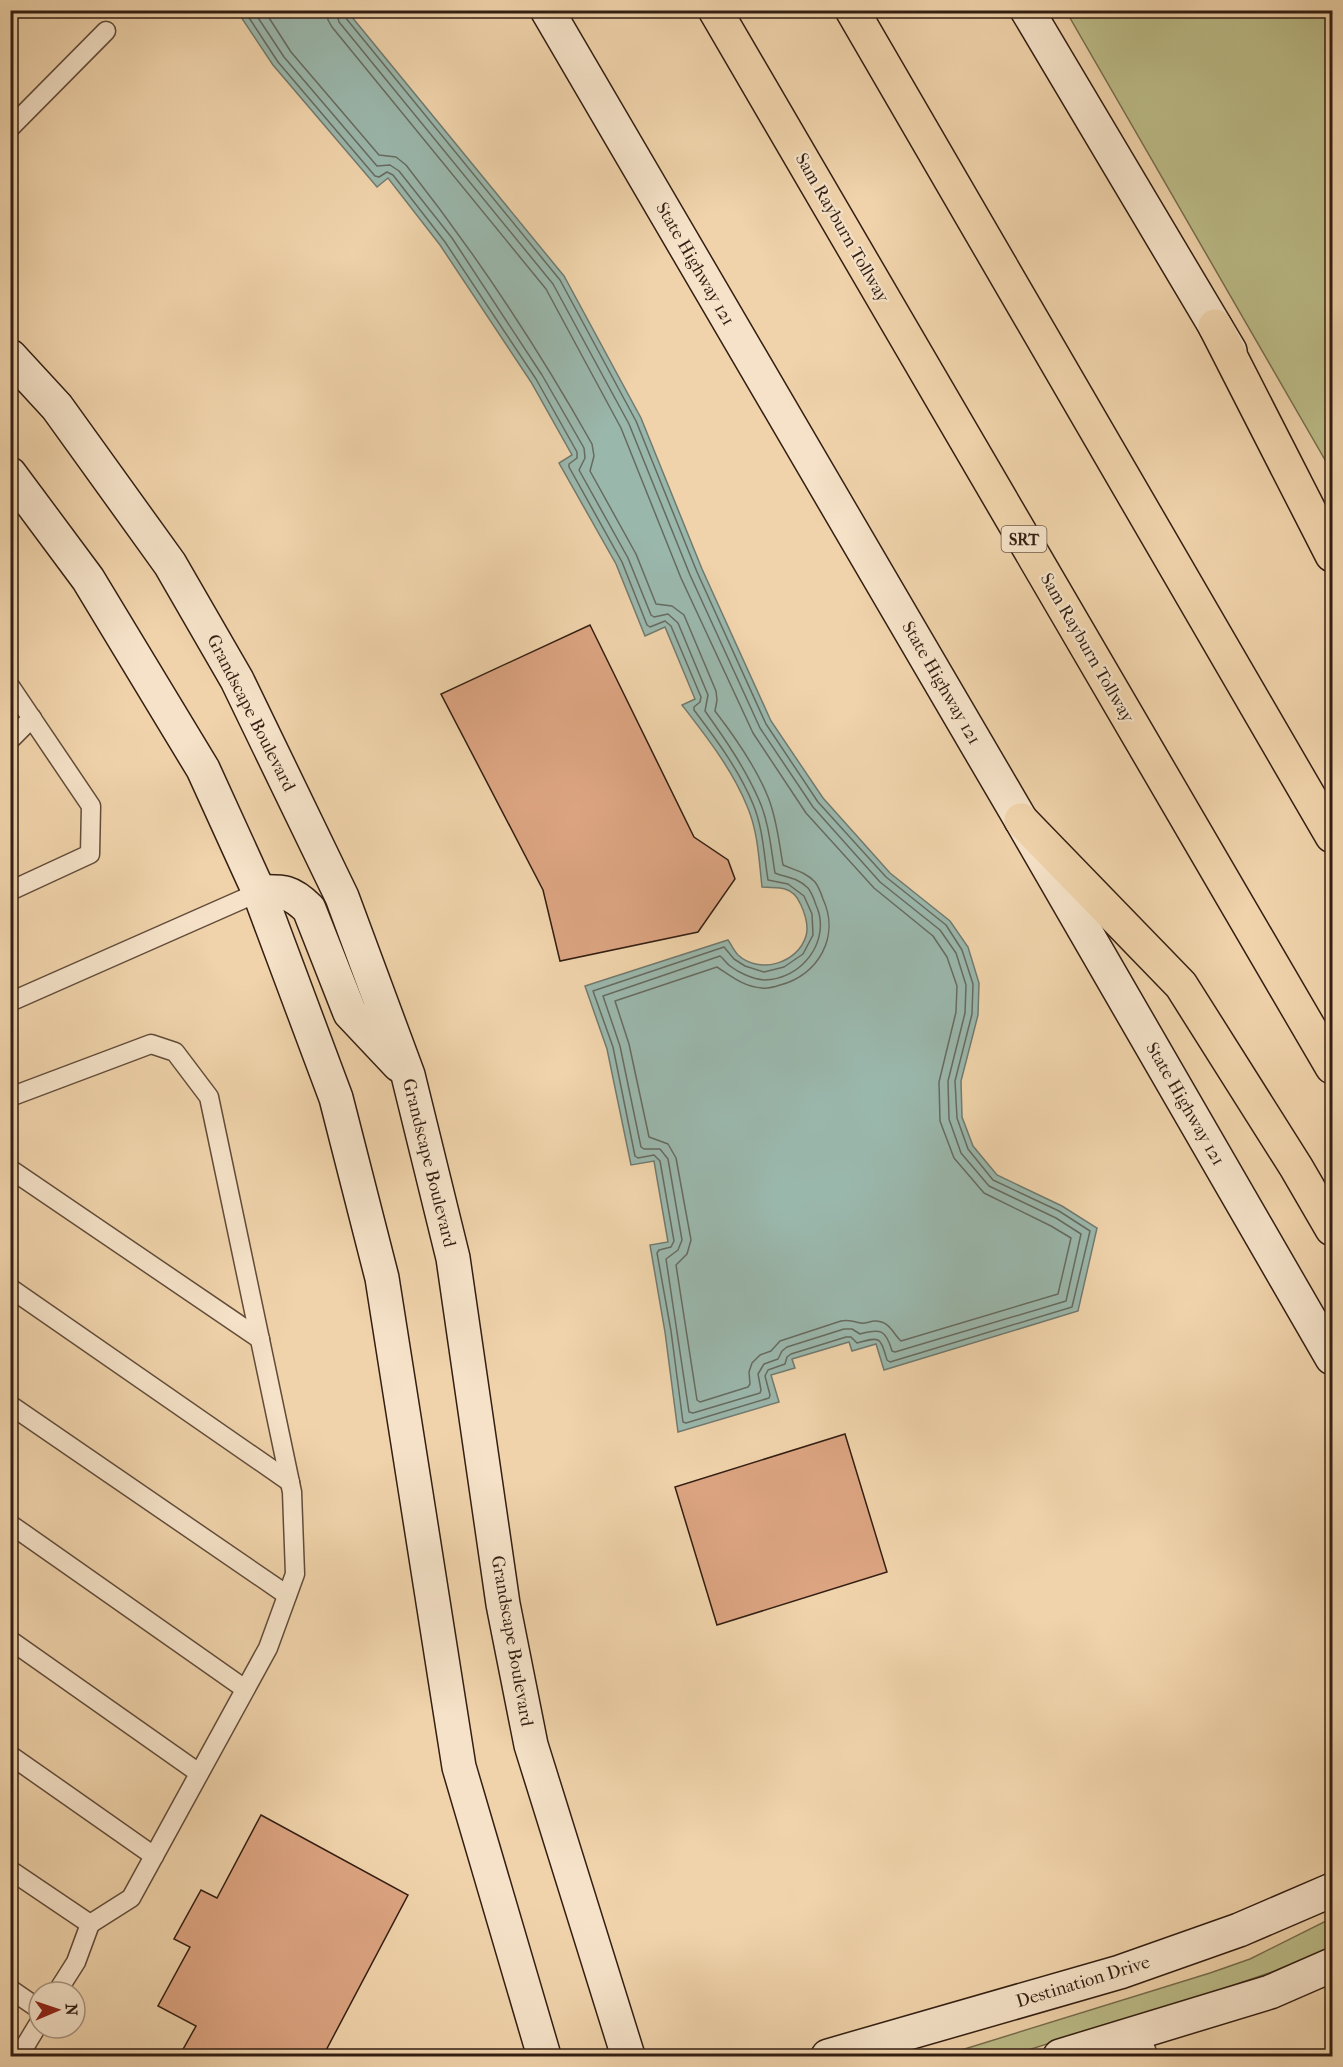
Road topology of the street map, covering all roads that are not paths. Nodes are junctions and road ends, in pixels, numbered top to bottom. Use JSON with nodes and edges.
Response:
{"nodes":[{"id":1,"x":547,"y":10,"type":"edge"},
{"id":2,"x":715,"y":10,"type":"edge"},
{"id":3,"x":852,"y":10,"type":"edge"},
{"id":4,"x":1027,"y":10,"type":"edge"},
{"id":5,"x":106,"y":31,"type":"dead end"},
{"id":6,"x":10,"y":128,"type":"edge"},
{"id":7,"x":1215,"y":326,"type":"junction"},
{"id":8,"x":10,"y":356,"type":"edge"},
{"id":9,"x":10,"y":474,"type":"edge"},
{"id":10,"x":1332,"y":526,"type":"edge"},
{"id":11,"x":1332,"y":555,"type":"edge"},
{"id":12,"x":10,"y":686,"type":"edge"},
{"id":13,"x":32,"y":718,"type":"junction"},
{"id":14,"x":10,"y":740,"type":"edge"},
{"id":15,"x":1021,"y":820,"type":"junction"},
{"id":16,"x":1332,"y":836,"type":"edge"},
{"id":17,"x":10,"y":891,"type":"edge"},
{"id":18,"x":259,"y":892,"type":"junction"},
{"id":19,"x":10,"y":1002,"type":"edge"},
{"id":20,"x":1332,"y":1067,"type":"edge"},
{"id":21,"x":408,"y":1075,"type":"junction"},
{"id":22,"x":10,"y":1097,"type":"edge"},
{"id":23,"x":10,"y":1169,"type":"edge"},
{"id":24,"x":1332,"y":1229,"type":"edge"},
{"id":25,"x":10,"y":1288,"type":"edge"},
{"id":26,"x":260,"y":1339,"type":"junction"},
{"id":27,"x":1332,"y":1358,"type":"edge"},
{"id":28,"x":10,"y":1405,"type":"edge"},
{"id":29,"x":290,"y":1482,"type":"junction"},
{"id":30,"x":10,"y":1524,"type":"edge"},
{"id":31,"x":287,"y":1595,"type":"junction"},
{"id":32,"x":10,"y":1640,"type":"edge"},
{"id":33,"x":245,"y":1689,"type":"junction"},
{"id":34,"x":10,"y":1755,"type":"edge"},
{"id":35,"x":199,"y":1773,"type":"junction"},
{"id":36,"x":154,"y":1856,"type":"junction"},
{"id":37,"x":10,"y":1870,"type":"edge"},
{"id":38,"x":1332,"y":1890,"type":"edge"},
{"id":39,"x":90,"y":1924,"type":"junction"},
{"id":40,"x":1332,"y":1965,"type":"edge"},
{"id":41,"x":65,"y":1980,"type":"edge"},
{"id":42,"x":10,"y":1989,"type":"edge"},
{"id":43,"x":27,"y":2001,"type":"edge"},
{"id":44,"x":28,"y":2040,"type":"edge"},
{"id":45,"x":1144,"y":2044,"type":"edge"},
{"id":46,"x":18,"y":2056,"type":"edge"},
{"id":47,"x":544,"y":2056,"type":"edge"},
{"id":48,"x":628,"y":2056,"type":"edge"},
{"id":49,"x":828,"y":2056,"type":"edge"},
{"id":50,"x":1060,"y":2056,"type":"edge"}],
"edges":[{"from":1,"to":15,"type":"street","name":"State Highway 121"},
{"from":2,"to":20,"type":"highway","name":"Sam Rayburn Tollway","number":"SRT"},
{"from":3,"to":16,"type":"highway"},
{"from":4,"to":7,"type":"street"},
{"from":5,"to":6,"type":"lane"},
{"from":7,"to":10,"type":"street"},
{"from":7,"to":11,"type":"highway"},
{"from":8,"to":21,"type":"street","name":"Grandscape Boulevard"},
{"from":9,"to":18,"type":"street"},
{"from":12,"to":13,"type":"lane"},
{"from":13,"to":14,"type":"lane"},
{"from":13,"to":17,"type":"lane"},
{"from":15,"to":24,"type":"highway"},
{"from":15,"to":27,"type":"street","name":"State Highway 121"},
{"from":18,"to":19,"type":"lane"},
{"from":18,"to":21,"type":"street"},
{"from":18,"to":47,"type":"street"},
{"from":21,"to":48,"type":"street","name":"Grandscape Boulevard"},
{"from":22,"to":26,"type":"lane"},
{"from":23,"to":26,"type":"lane"},
{"from":25,"to":29,"type":"lane"},
{"from":26,"to":29,"type":"lane"},
{"from":28,"to":31,"type":"lane"},
{"from":29,"to":31,"type":"lane"},
{"from":30,"to":33,"type":"lane"},
{"from":31,"to":33,"type":"lane"},
{"from":32,"to":35,"type":"lane"},
{"from":33,"to":35,"type":"lane"},
{"from":34,"to":36,"type":"lane"},
{"from":35,"to":36,"type":"lane"},
{"from":36,"to":39,"type":"lane"},
{"from":37,"to":39,"type":"lane"},
{"from":38,"to":49,"type":"street","name":"Destination Drive"},
{"from":39,"to":41,"type":"lane"},
{"from":40,"to":45,"type":"street"},
{"from":42,"to":43,"type":"lane"},
{"from":44,"to":46,"type":"lane"},
{"from":45,"to":50,"type":"street"}]}
